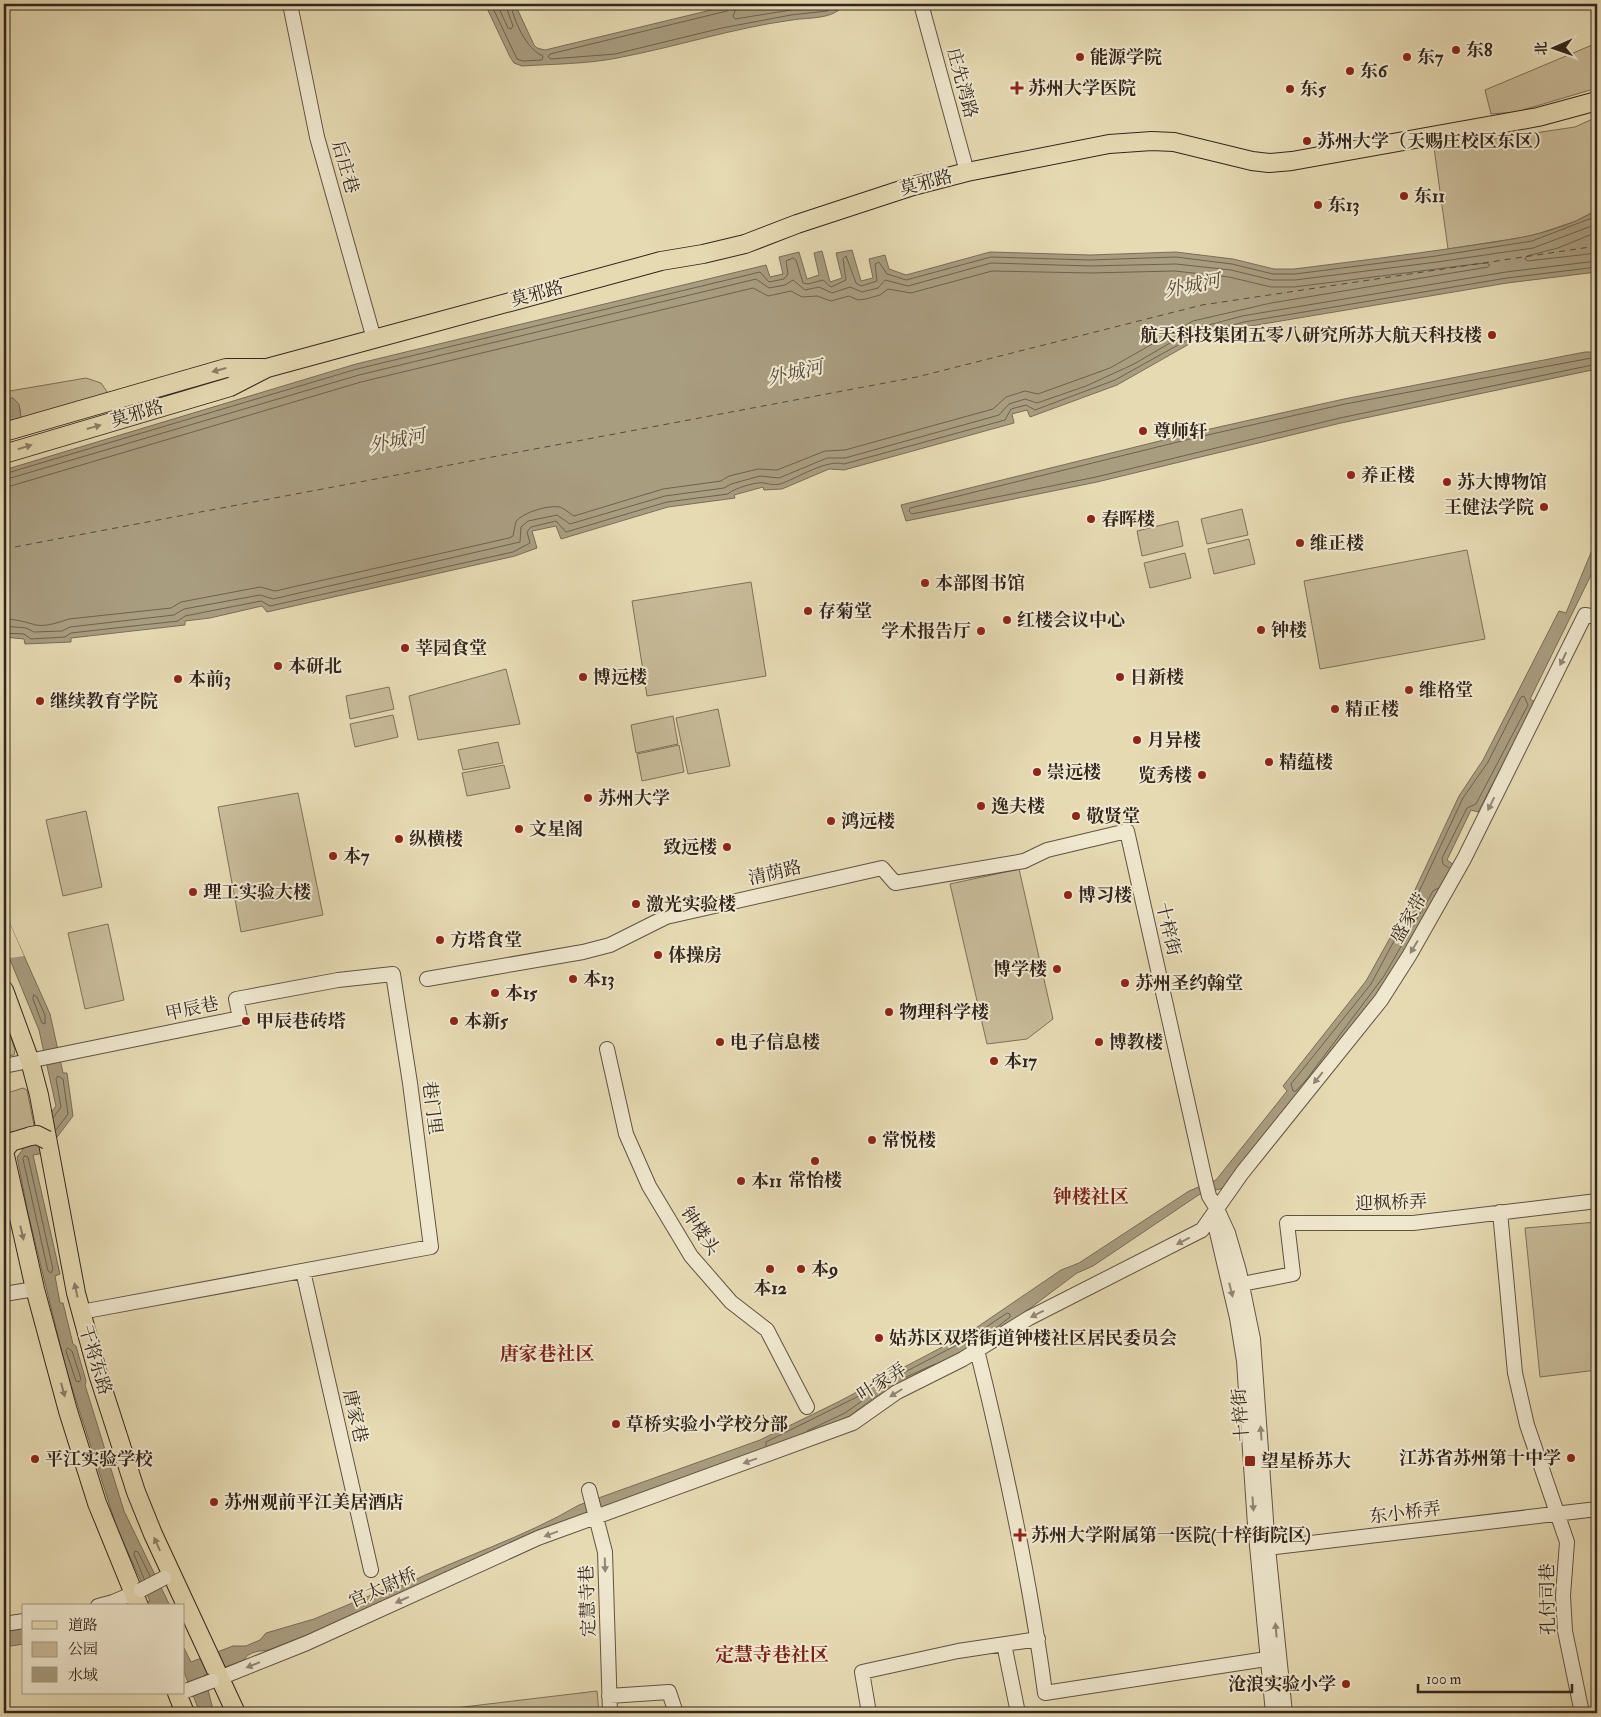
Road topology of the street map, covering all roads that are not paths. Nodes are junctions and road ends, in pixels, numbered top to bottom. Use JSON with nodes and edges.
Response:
{"nodes":[{"id":1,"x":290,"y":4,"type":"edge"},
{"id":2,"x":921,"y":4,"type":"edge"},
{"id":3,"x":1597,"y":101,"type":"edge"},
{"id":4,"x":967,"y":172,"type":"junction"},
{"id":5,"x":374,"y":339,"type":"junction"},
{"id":6,"x":267,"y":368,"type":"junction"},
{"id":7,"x":4,"y":432,"type":"edge"},
{"id":8,"x":4,"y":454,"type":"edge"},
{"id":9,"x":1591,"y":616,"type":"edge"},
{"id":10,"x":1127,"y":831,"type":"joint"},
{"id":11,"x":393,"y":974,"type":"joint"},
{"id":12,"x":427,"y":979,"type":"dead end"},
{"id":13,"x":4,"y":990,"type":"edge"},
{"id":14,"x":607,"y":1049,"type":"dead end"},
{"id":15,"x":35,"y":1060,"type":"junction"},
{"id":16,"x":4,"y":1066,"type":"edge"},
{"id":17,"x":42,"y":1143,"type":"junction"},
{"id":18,"x":4,"y":1151,"type":"edge"},
{"id":19,"x":1597,"y":1201,"type":"edge"},
{"id":20,"x":1217,"y":1209,"type":"junction"},
{"id":21,"x":1500,"y":1212,"type":"junction"},
{"id":22,"x":303,"y":1271,"type":"junction"},
{"id":23,"x":1242,"y":1284,"type":"junction"},
{"id":24,"x":35,"y":1289,"type":"junction"},
{"id":25,"x":4,"y":1294,"type":"edge"},
{"id":26,"x":81,"y":1312,"type":"junction"},
{"id":27,"x":977,"y":1350,"type":"junction"},
{"id":28,"x":807,"y":1407,"type":"dead end"},
{"id":29,"x":593,"y":1505,"type":"junction"},
{"id":30,"x":1597,"y":1510,"type":"edge"},
{"id":31,"x":1557,"y":1514,"type":"junction"},
{"id":32,"x":1263,"y":1548,"type":"junction"},
{"id":33,"x":371,"y":1570,"type":"dead end"},
{"id":34,"x":168,"y":1576,"type":"junction"},
{"id":35,"x":138,"y":1597,"type":"edge"},
{"id":36,"x":107,"y":1604,"type":"edge"},
{"id":37,"x":183,"y":1604,"type":"edge"},
{"id":38,"x":185,"y":1607,"type":"edge"},
{"id":39,"x":22,"y":1621,"type":"edge"},
{"id":40,"x":4,"y":1624,"type":"edge"},
{"id":41,"x":1038,"y":1639,"type":"junction"},
{"id":42,"x":1004,"y":1644,"type":"junction"},
{"id":43,"x":1273,"y":1658,"type":"junction"},
{"id":44,"x":217,"y":1677,"type":"junction"},
{"id":45,"x":185,"y":1692,"type":"edge"},
{"id":46,"x":182,"y":1694,"type":"edge"},
{"id":47,"x":609,"y":1696,"type":"junction"},
{"id":48,"x":184,"y":1713,"type":"edge"},
{"id":49,"x":236,"y":1713,"type":"edge"},
{"id":50,"x":610,"y":1713,"type":"edge"},
{"id":51,"x":676,"y":1713,"type":"edge"},
{"id":52,"x":868,"y":1713,"type":"edge"},
{"id":53,"x":1018,"y":1713,"type":"edge"},
{"id":54,"x":1273,"y":1713,"type":"edge"},
{"id":55,"x":1285,"y":1713,"type":"edge"},
{"id":56,"x":1582,"y":1713,"type":"edge"}],
"edges":[{"from":1,"to":5,"type":"street","name":"后庄巷"},
{"from":2,"to":4,"type":"street","name":"庄先湾路"},
{"from":3,"to":4,"type":"main road","name":"莫邪路"},
{"from":4,"to":5,"type":"main road","name":"莫邪路"},
{"from":5,"to":6,"type":"main road","name":"莫邪路"},
{"from":6,"to":7,"type":"main road","name":"莫邪路","one_way":true},
{"from":8,"to":6,"type":"main road","name":"莫邪路","one_way":true},
{"from":9,"to":20,"type":"street","name":"盛家带","one_way":true},
{"from":10,"to":12,"type":"street","name":"清荫路"},
{"from":10,"to":20,"type":"street","name":"十梓街"},
{"from":11,"to":15,"type":"street","name":"甲辰巷"},
{"from":11,"to":22,"type":"street","name":"巷门里"},
{"from":13,"to":15,"type":"main road","name":"干将东路"},
{"from":14,"to":28,"type":"street","name":"钟楼头"},
{"from":15,"to":16,"type":"street"},
{"from":15,"to":17,"type":"main road","name":"干将东路"},
{"from":17,"to":18,"type":"main road"},
{"from":26,"to":17,"type":"main road","name":"干将东路","one_way":true},
{"from":18,"to":24,"type":"main road","one_way":true},
{"from":19,"to":21,"type":"street","name":"迎枫桥弄"},
{"from":20,"to":23,"type":"street","name":"十梓街"},
{"from":20,"to":27,"type":"street","name":"叶家弄","one_way":true},
{"from":20,"to":32,"type":"street","name":"十梓街","one_way":true},
{"from":21,"to":23,"type":"street","name":"迎枫桥弄"},
{"from":21,"to":31,"type":"street","name":"孔付司巷"},
{"from":22,"to":26,"type":"street"},
{"from":22,"to":33,"type":"street","name":"唐家巷"},
{"from":32,"to":23,"type":"street","name":"十梓街","one_way":true},
{"from":24,"to":25,"type":"street"},
{"from":24,"to":35,"type":"main road","one_way":true},
{"from":34,"to":26,"type":"main road","name":"干将东路","one_way":true},
{"from":27,"to":29,"type":"street","name":"叶家弄","one_way":true},
{"from":27,"to":41,"type":"street"},
{"from":29,"to":44,"type":"street","name":"官太尉桥","one_way":true},
{"from":29,"to":47,"type":"street","name":"定慧寺巷","one_way":true},
{"from":30,"to":31,"type":"street","name":"东小桥弄"},
{"from":31,"to":32,"type":"street","name":"东小桥弄"},
{"from":31,"to":56,"type":"street","name":"孔付司巷"},
{"from":32,"to":43,"type":"street","name":"十梓街"},
{"from":34,"to":35,"type":"street","bridge":true},
{"from":34,"to":37,"type":"main road","name":"干将东路"},
{"from":35,"to":36,"type":"street"},
{"from":38,"to":44,"type":"main road","name":"干将东路"},
{"from":39,"to":40,"type":"street"},
{"from":41,"to":42,"type":"street"},
{"from":41,"to":43,"type":"street"},
{"from":42,"to":52,"type":"street"},
{"from":42,"to":53,"type":"street"},
{"from":43,"to":54,"type":"street","name":"十梓街"},
{"from":43,"to":55,"type":"street","name":"十梓街"},
{"from":44,"to":45,"type":"street","name":"官太尉桥","bridge":true},
{"from":44,"to":49,"type":"main road","name":"干将东路"},
{"from":46,"to":48,"type":"main road"},
{"from":47,"to":50,"type":"street","name":"定慧寺巷"},
{"from":47,"to":51,"type":"street"}]}
